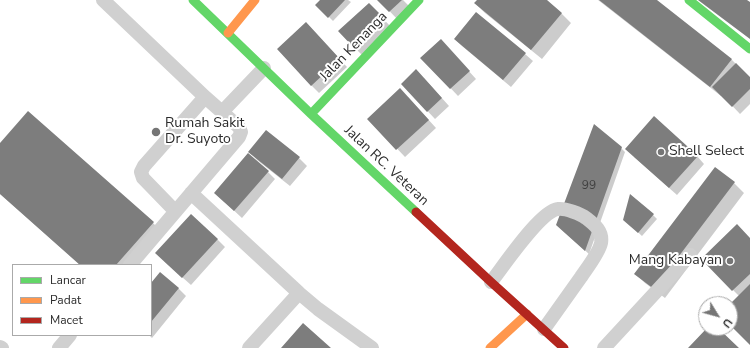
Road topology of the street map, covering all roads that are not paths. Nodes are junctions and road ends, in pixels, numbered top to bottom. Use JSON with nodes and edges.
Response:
{"nodes":[{"id":1,"x":103,"y":0,"type":"edge"},
{"id":2,"x":193,"y":0,"type":"edge"},
{"id":3,"x":255,"y":0,"type":"edge"},
{"id":4,"x":419,"y":0,"type":"edge"},
{"id":5,"x":689,"y":0,"type":"edge"},
{"id":6,"x":228,"y":32,"type":"junction"},
{"id":7,"x":750,"y":49,"type":"edge"},
{"id":8,"x":264,"y":68,"type":"junction"},
{"id":9,"x":205,"y":97,"type":"junction"},
{"id":10,"x":222,"y":112,"type":"junction"},
{"id":11,"x":310,"y":114,"type":"junction"},
{"id":12,"x":191,"y":193,"type":"junction"},
{"id":13,"x":175,"y":211,"type":"junction"},
{"id":14,"x":690,"y":255,"type":"dead end"},
{"id":15,"x":131,"y":264,"type":"edge"},
{"id":16,"x":491,"y":282,"type":"junction"},
{"id":17,"x":299,"y":293,"type":"junction"},
{"id":18,"x":527,"y":314,"type":"junction"},
{"id":19,"x":544,"y":329,"type":"junction"},
{"id":20,"x":69,"y":336,"type":"edge"},
{"id":21,"x":60,"y":348,"type":"edge"},
{"id":22,"x":249,"y":348,"type":"edge"},
{"id":23,"x":372,"y":348,"type":"edge"},
{"id":24,"x":490,"y":348,"type":"edge"},
{"id":25,"x":564,"y":348,"type":"edge"},
{"id":26,"x":604,"y":348,"type":"edge"}],
"edges":[{"from":1,"to":9,"type":"lane"},
{"from":2,"to":6,"type":"main road","name":"Jalan RC. Veteran"},
{"from":3,"to":6,"type":"main road"},
{"from":4,"to":11,"type":"main road","name":"Jalan Kenanga"},
{"from":5,"to":7,"type":"main road"},
{"from":6,"to":8,"type":"main road","name":"Jalan RC. Veteran"},
{"from":8,"to":10,"type":"lane"},
{"from":8,"to":11,"type":"main road","name":"Jalan RC. Veteran"},
{"from":9,"to":10,"type":"lane"},
{"from":9,"to":13,"type":"lane"},
{"from":10,"to":12,"type":"lane"},
{"from":11,"to":16,"type":"main road","name":"Jalan RC. Veteran"},
{"from":12,"to":13,"type":"lane"},
{"from":12,"to":17,"type":"lane"},
{"from":13,"to":15,"type":"lane"},
{"from":14,"to":26,"type":"lane"},
{"from":16,"to":18,"type":"main road","name":"Jalan RC. Veteran"},
{"from":16,"to":19,"type":"lane"},
{"from":17,"to":22,"type":"lane"},
{"from":17,"to":23,"type":"lane"},
{"from":18,"to":19,"type":"main road","name":"Jalan RC. Veteran"},
{"from":18,"to":24,"type":"main road"},
{"from":19,"to":25,"type":"main road","name":"Jalan RC. Veteran"},
{"from":20,"to":21,"type":"lane"}]}
